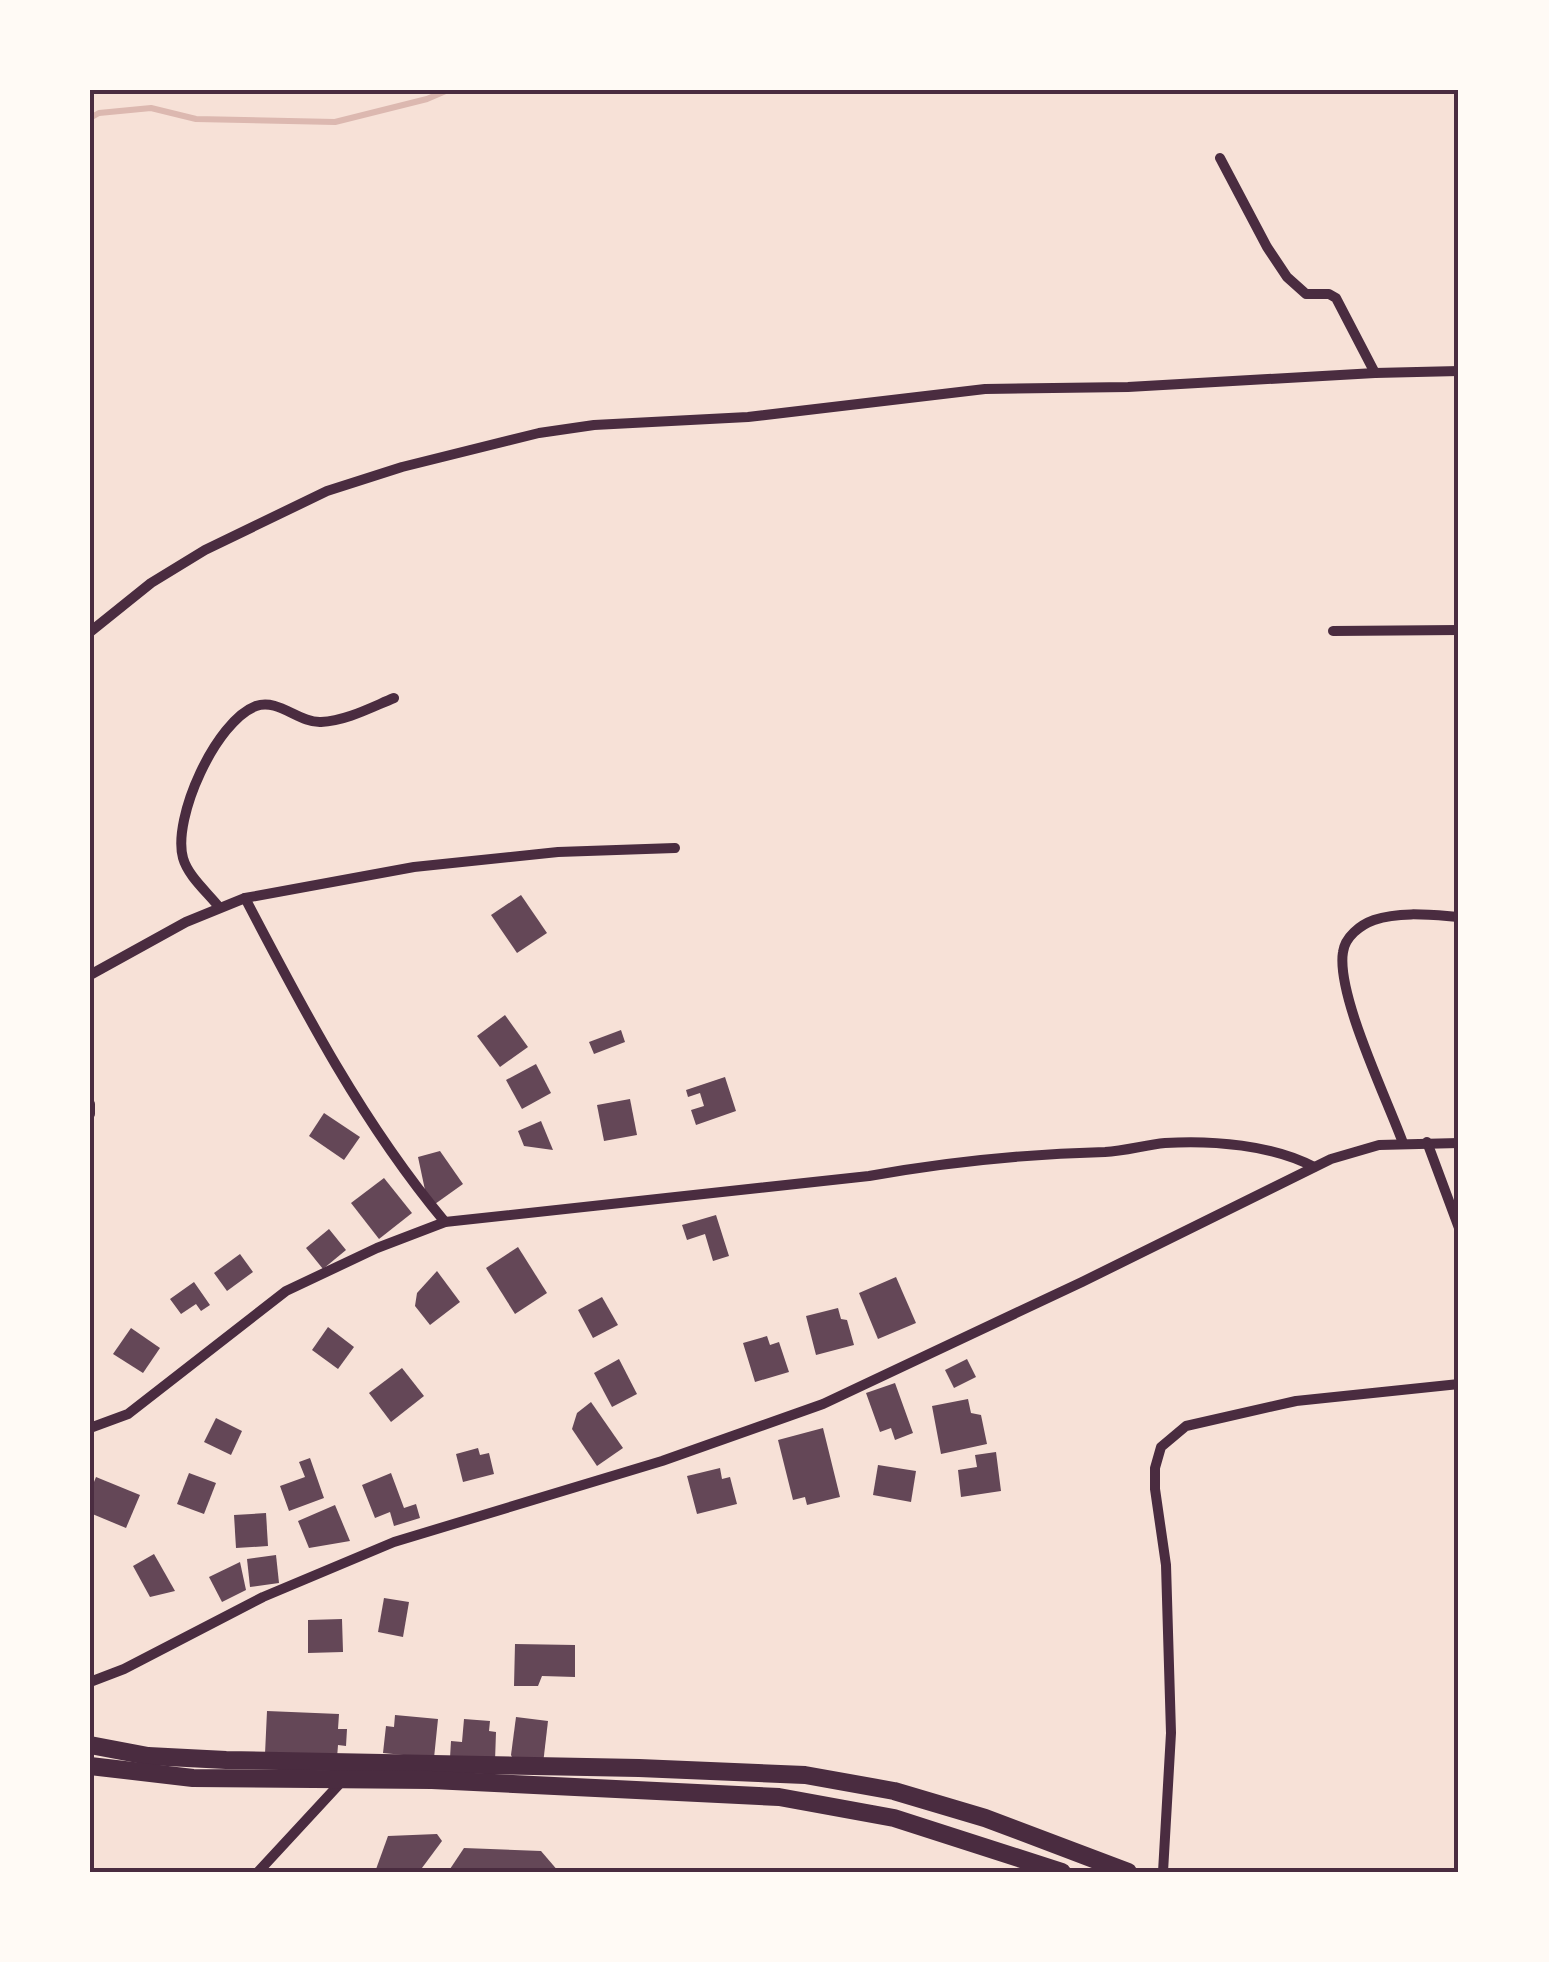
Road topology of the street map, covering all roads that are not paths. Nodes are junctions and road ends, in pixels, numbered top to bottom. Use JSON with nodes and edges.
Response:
{"nodes":[{"id":1,"x":1220,"y":158,"type":"dead end"},
{"id":2,"x":1459,"y":371,"type":"edge"},
{"id":3,"x":1375,"y":372,"type":"junction"},
{"id":4,"x":1333,"y":630,"type":"dead end"},
{"id":5,"x":1459,"y":630,"type":"edge"},
{"id":6,"x":90,"y":632,"type":"edge"},
{"id":7,"x":394,"y":698,"type":"dead end"},
{"id":8,"x":675,"y":848,"type":"dead end"},
{"id":9,"x":245,"y":898,"type":"junction"},
{"id":10,"x":220,"y":906,"type":"junction"},
{"id":11,"x":1459,"y":917,"type":"edge"},
{"id":12,"x":90,"y":975,"type":"edge"},
{"id":13,"x":90,"y":1104,"type":"edge"},
{"id":14,"x":90,"y":1114,"type":"edge"},
{"id":15,"x":1427,"y":1142,"type":"junction"},
{"id":16,"x":1459,"y":1142,"type":"edge"},
{"id":17,"x":1404,"y":1143,"type":"junction"},
{"id":18,"x":1314,"y":1167,"type":"junction"},
{"id":19,"x":445,"y":1222,"type":"junction"},
{"id":20,"x":1459,"y":1228,"type":"edge"},
{"id":21,"x":1459,"y":1384,"type":"edge"},
{"id":22,"x":90,"y":1428,"type":"edge"},
{"id":23,"x":90,"y":1682,"type":"edge"},
{"id":24,"x":90,"y":1745,"type":"edge"},
{"id":25,"x":90,"y":1766,"type":"edge"},
{"id":26,"x":345,"y":1778,"type":"junction"},
{"id":27,"x":1021,"y":1865,"type":"edge"},
{"id":28,"x":258,"y":1872,"type":"edge"},
{"id":29,"x":1062,"y":1872,"type":"edge"},
{"id":30,"x":1128,"y":1872,"type":"edge"},
{"id":31,"x":1163,"y":1872,"type":"edge"}],
"edges":[{"from":1,"to":3,"type":"street"},
{"from":2,"to":3,"type":"street"},
{"from":3,"to":6,"type":"street"},
{"from":4,"to":5,"type":"street"},
{"from":7,"to":10,"type":"street"},
{"from":8,"to":9,"type":"street"},
{"from":9,"to":10,"type":"street"},
{"from":9,"to":19,"type":"street"},
{"from":10,"to":12,"type":"street"},
{"from":11,"to":17,"type":"street"},
{"from":13,"to":14,"type":"street"},
{"from":15,"to":16,"type":"street"},
{"from":15,"to":17,"type":"street"},
{"from":15,"to":20,"type":"street"},
{"from":17,"to":18,"type":"street"},
{"from":18,"to":19,"type":"street"},
{"from":18,"to":23,"type":"street"},
{"from":19,"to":22,"type":"street"},
{"from":21,"to":31,"type":"street"},
{"from":24,"to":30,"type":"main road"},
{"from":25,"to":26,"type":"main road"},
{"from":26,"to":27,"type":"main road"},
{"from":26,"to":28,"type":"street"},
{"from":27,"to":29,"type":"main road"}]}
